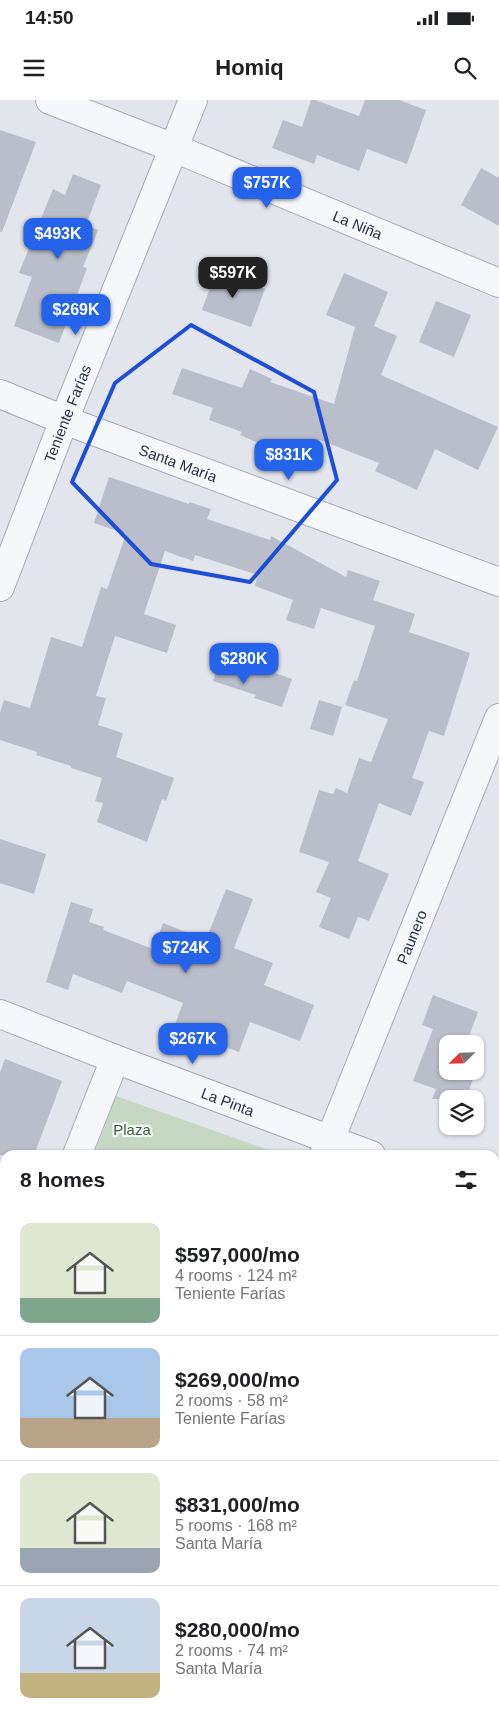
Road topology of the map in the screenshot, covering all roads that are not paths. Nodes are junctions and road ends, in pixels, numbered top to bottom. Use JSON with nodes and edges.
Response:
{"nodes":[{"id":1,"x":50,"y":100,"type":"edge"},
{"id":2,"x":193,"y":100,"type":"edge"},
{"id":3,"x":174,"y":148,"type":"junction"},
{"id":4,"x":499,"y":283,"type":"edge"},
{"id":5,"x":0,"y":394,"type":"edge"},
{"id":6,"x":64,"y":420,"type":"junction"},
{"id":7,"x":499,"y":582,"type":"edge"},
{"id":8,"x":0,"y":587,"type":"edge"},
{"id":9,"x":499,"y":718,"type":"edge"},
{"id":10,"x":0,"y":1014,"type":"edge"},
{"id":11,"x":114,"y":1059,"type":"junction"},
{"id":12,"x":328,"y":1147,"type":"edge"},
{"id":13,"x":79,"y":1150,"type":"edge"},
{"id":14,"x":344,"y":1150,"type":"edge"}],
"edges":[{"from":1,"to":3,"type":"street","name":"La Niña"},
{"from":2,"to":3,"type":"street","name":"Teniente Farías"},
{"from":3,"to":4,"type":"street","name":"La Niña"},
{"from":3,"to":6,"type":"street","name":"Teniente Farías"},
{"from":5,"to":6,"type":"street","name":"Santa María"},
{"from":6,"to":7,"type":"street","name":"Santa María"},
{"from":6,"to":8,"type":"street","name":"Teniente Farías"},
{"from":9,"to":12,"type":"street","name":"Paunero"},
{"from":10,"to":11,"type":"street","name":"La Pinta"},
{"from":11,"to":12,"type":"street","name":"La Pinta"},
{"from":11,"to":13,"type":"street"},
{"from":12,"to":14,"type":"street","name":"La Pinta"}]}
